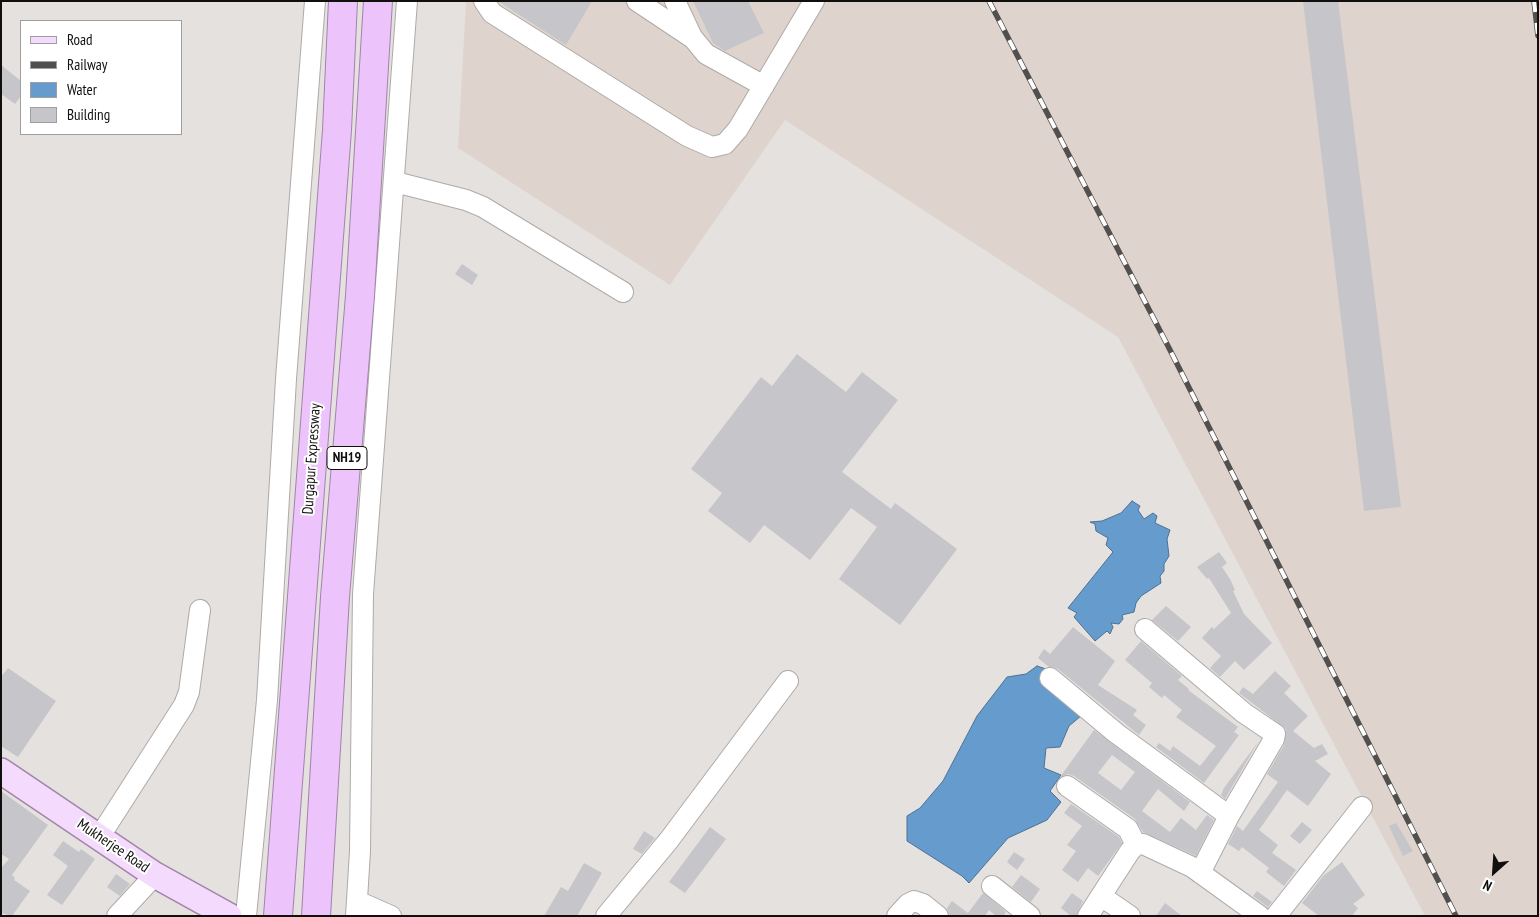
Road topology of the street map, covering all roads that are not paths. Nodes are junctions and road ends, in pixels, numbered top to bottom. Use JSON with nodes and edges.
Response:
{"nodes":[{"id":1,"x":315,"y":1,"type":"edge"},
{"id":2,"x":343,"y":1,"type":"edge"},
{"id":3,"x":378,"y":1,"type":"edge"},
{"id":4,"x":407,"y":1,"type":"edge"},
{"id":5,"x":484,"y":1,"type":"edge"},
{"id":6,"x":637,"y":1,"type":"edge"},
{"id":7,"x":675,"y":1,"type":"edge"},
{"id":8,"x":814,"y":1,"type":"edge"},
{"id":9,"x":692,"y":37,"type":"junction"},
{"id":10,"x":764,"y":86,"type":"junction"},
{"id":11,"x":395,"y":182,"type":"junction"},
{"id":12,"x":624,"y":292,"type":"dead end"},
{"id":13,"x":200,"y":610,"type":"dead end"},
{"id":14,"x":1145,"y":629,"type":"dead end"},
{"id":15,"x":1050,"y":678,"type":"dead end"},
{"id":16,"x":788,"y":681,"type":"dead end"},
{"id":17,"x":1,"y":771,"type":"edge"},
{"id":18,"x":1068,"y":786,"type":"dead end"},
{"id":19,"x":1362,"y":807,"type":"dead end"},
{"id":20,"x":1229,"y":816,"type":"junction"},
{"id":21,"x":100,"y":836,"type":"junction"},
{"id":22,"x":1136,"y":845,"type":"junction"},
{"id":23,"x":1200,"y":873,"type":"junction"},
{"id":24,"x":155,"y":875,"type":"junction"},
{"id":25,"x":992,"y":886,"type":"dead end"},
{"id":26,"x":1101,"y":896,"type":"junction"},
{"id":27,"x":357,"y":908,"type":"edge"},
{"id":28,"x":278,"y":912,"type":"edge"},
{"id":29,"x":117,"y":916,"type":"edge"},
{"id":30,"x":229,"y":916,"type":"edge"},
{"id":31,"x":246,"y":916,"type":"edge"},
{"id":32,"x":316,"y":916,"type":"edge"},
{"id":33,"x":391,"y":916,"type":"edge"},
{"id":34,"x":606,"y":916,"type":"edge"},
{"id":35,"x":897,"y":916,"type":"edge"},
{"id":36,"x":938,"y":916,"type":"edge"},
{"id":37,"x":1030,"y":916,"type":"edge"},
{"id":38,"x":1088,"y":916,"type":"edge"},
{"id":39,"x":1130,"y":916,"type":"edge"},
{"id":40,"x":1260,"y":916,"type":"edge"},
{"id":41,"x":1276,"y":916,"type":"edge"}],
"edges":[{"from":1,"to":31,"type":"street"},
{"from":2,"to":28,"type":"highway","name":"Durgapur Expressway","number":"NH19"},
{"from":3,"to":32,"type":"highway","number":"NH19"},
{"from":4,"to":11,"type":"street"},
{"from":5,"to":10,"type":"street"},
{"from":6,"to":9,"type":"street"},
{"from":7,"to":9,"type":"street"},
{"from":8,"to":10,"type":"street"},
{"from":9,"to":10,"type":"street"},
{"from":11,"to":12,"type":"street"},
{"from":11,"to":27,"type":"street"},
{"from":13,"to":21,"type":"street"},
{"from":14,"to":20,"type":"street"},
{"from":15,"to":20,"type":"street"},
{"from":16,"to":34,"type":"street"},
{"from":17,"to":21,"type":"main road","name":"Mukherjee Road"},
{"from":18,"to":22,"type":"street"},
{"from":19,"to":41,"type":"street"},
{"from":20,"to":23,"type":"street"},
{"from":21,"to":24,"type":"main road","name":"Mukherjee Road"},
{"from":22,"to":23,"type":"street"},
{"from":22,"to":26,"type":"street"},
{"from":23,"to":40,"type":"street"},
{"from":24,"to":29,"type":"street"},
{"from":24,"to":30,"type":"main road","name":"Mukherjee Road"},
{"from":25,"to":37,"type":"street"},
{"from":26,"to":38,"type":"street"},
{"from":26,"to":39,"type":"street"},
{"from":27,"to":33,"type":"street"},
{"from":35,"to":36,"type":"street"}]}
